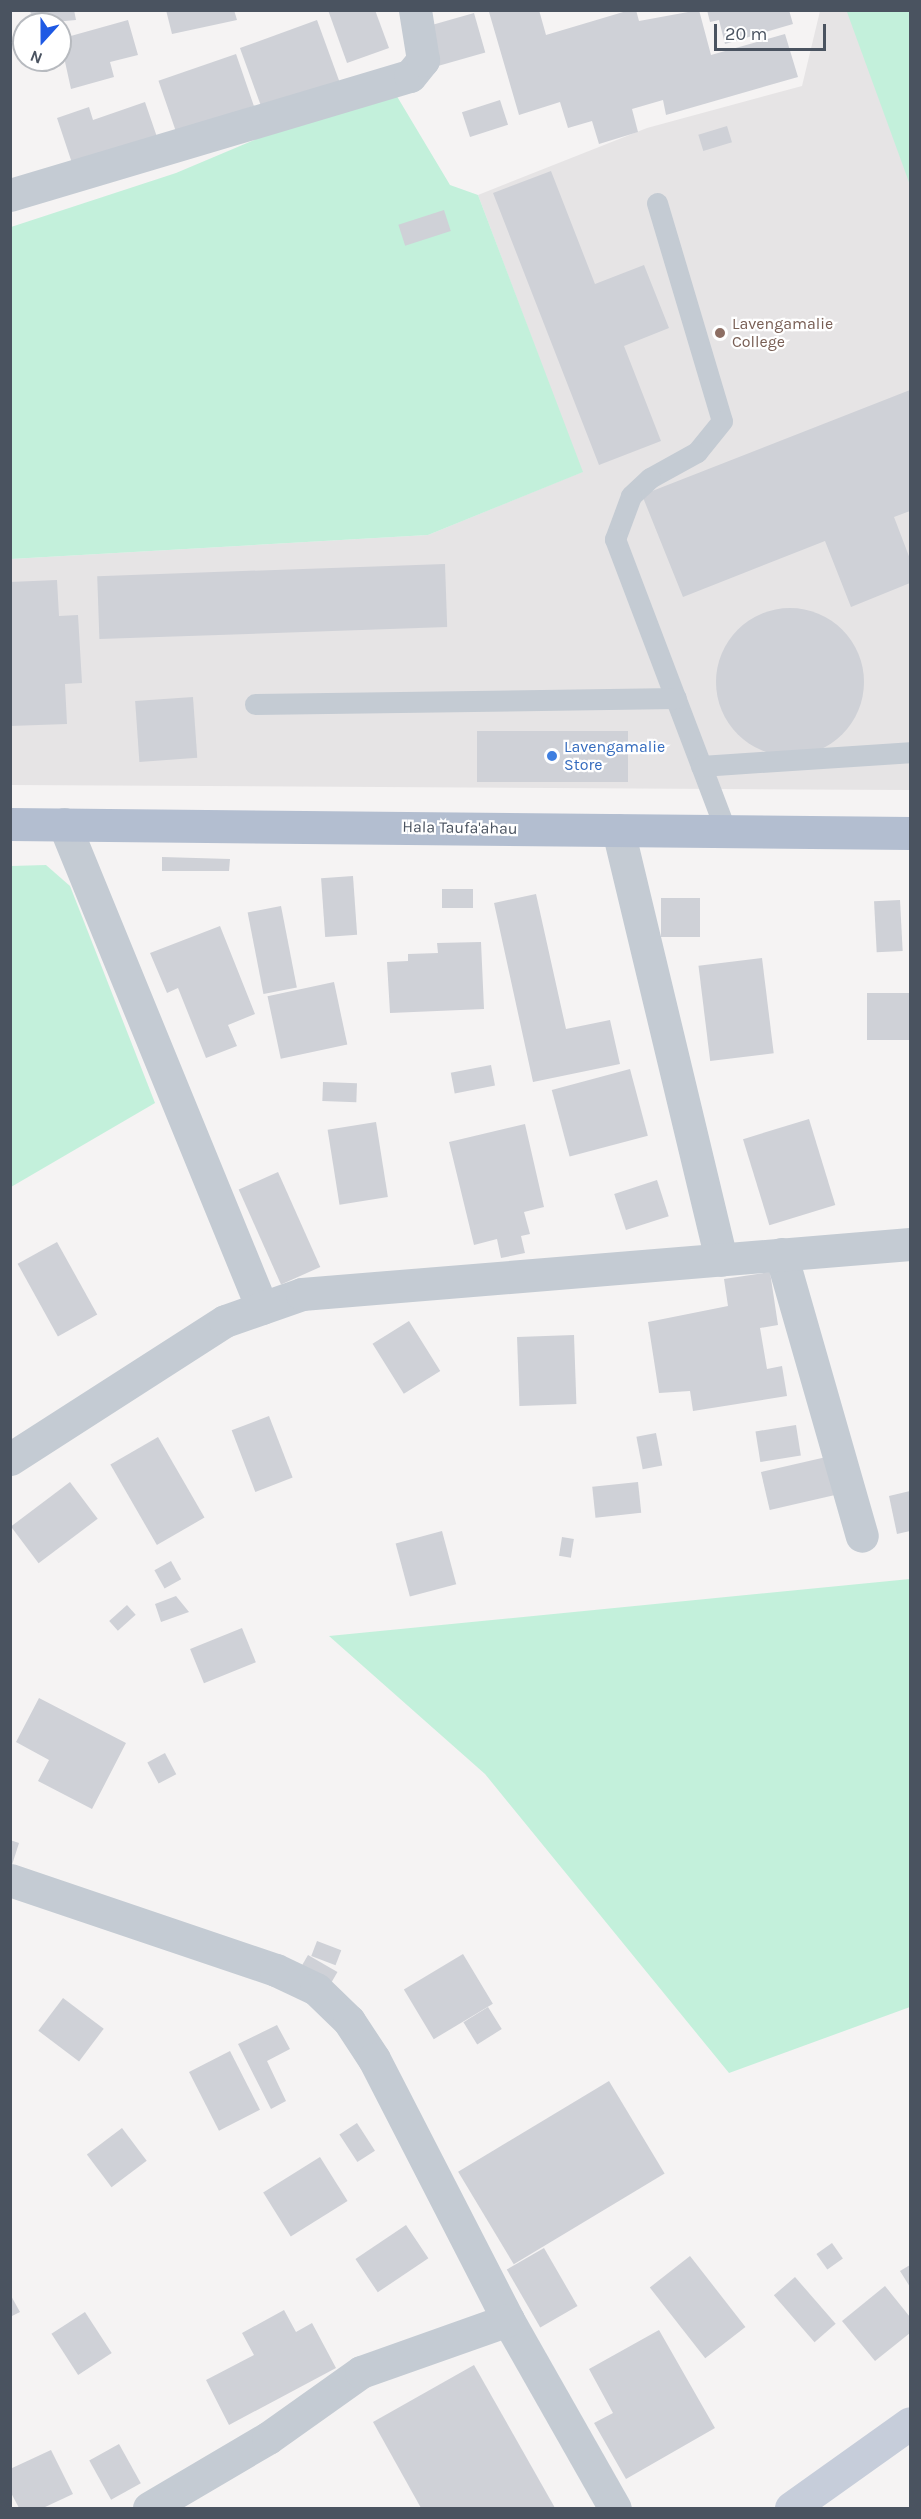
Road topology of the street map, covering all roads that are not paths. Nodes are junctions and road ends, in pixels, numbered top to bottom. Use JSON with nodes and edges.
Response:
{"nodes":[{"id":1,"x":415,"y":10,"type":"edge"},
{"id":2,"x":10,"y":195,"type":"edge"},
{"id":3,"x":657,"y":203,"type":"dead end"},
{"id":4,"x":676,"y":698,"type":"junction"},
{"id":5,"x":255,"y":705,"type":"dead end"},
{"id":6,"x":910,"y":752,"type":"edge"},
{"id":7,"x":701,"y":766,"type":"junction"},
{"id":8,"x":10,"y":824,"type":"edge"},
{"id":9,"x":64,"y":824,"type":"junction"},
{"id":10,"x":618,"y":830,"type":"junction"},
{"id":11,"x":726,"y":831,"type":"junction"},
{"id":12,"x":910,"y":833,"type":"edge"},
{"id":13,"x":910,"y":1244,"type":"edge"},
{"id":14,"x":781,"y":1254,"type":"junction"},
{"id":15,"x":721,"y":1260,"type":"junction"},
{"id":16,"x":262,"y":1308,"type":"junction"},
{"id":17,"x":10,"y":1459,"type":"edge"},
{"id":18,"x":862,"y":1536,"type":"dead end"},
{"id":19,"x":10,"y":1880,"type":"edge"},
{"id":20,"x":508,"y":2319,"type":"junction"},
{"id":21,"x":910,"y":2423,"type":"edge"},
{"id":22,"x":149,"y":2508,"type":"edge"},
{"id":23,"x":615,"y":2508,"type":"edge"},
{"id":24,"x":791,"y":2508,"type":"edge"}],
"edges":[{"from":1,"to":2,"type":"street"},
{"from":3,"to":4,"type":"lane"},
{"from":4,"to":5,"type":"lane"},
{"from":4,"to":7,"type":"lane"},
{"from":6,"to":7,"type":"lane"},
{"from":7,"to":11,"type":"lane"},
{"from":8,"to":9,"type":"main road","name":"Hala Taufa'ahau"},
{"from":9,"to":10,"type":"main road","name":"Hala Taufa'ahau"},
{"from":9,"to":16,"type":"street"},
{"from":10,"to":11,"type":"main road","name":"Hala Taufa'ahau"},
{"from":10,"to":15,"type":"street"},
{"from":11,"to":12,"type":"main road","name":"Hala Taufa'ahau"},
{"from":13,"to":14,"type":"street"},
{"from":14,"to":15,"type":"street"},
{"from":14,"to":18,"type":"street"},
{"from":15,"to":16,"type":"street"},
{"from":16,"to":17,"type":"street"},
{"from":19,"to":20,"type":"street"},
{"from":20,"to":22,"type":"street"},
{"from":20,"to":23,"type":"street"},
{"from":21,"to":24,"type":"main road"}]}
